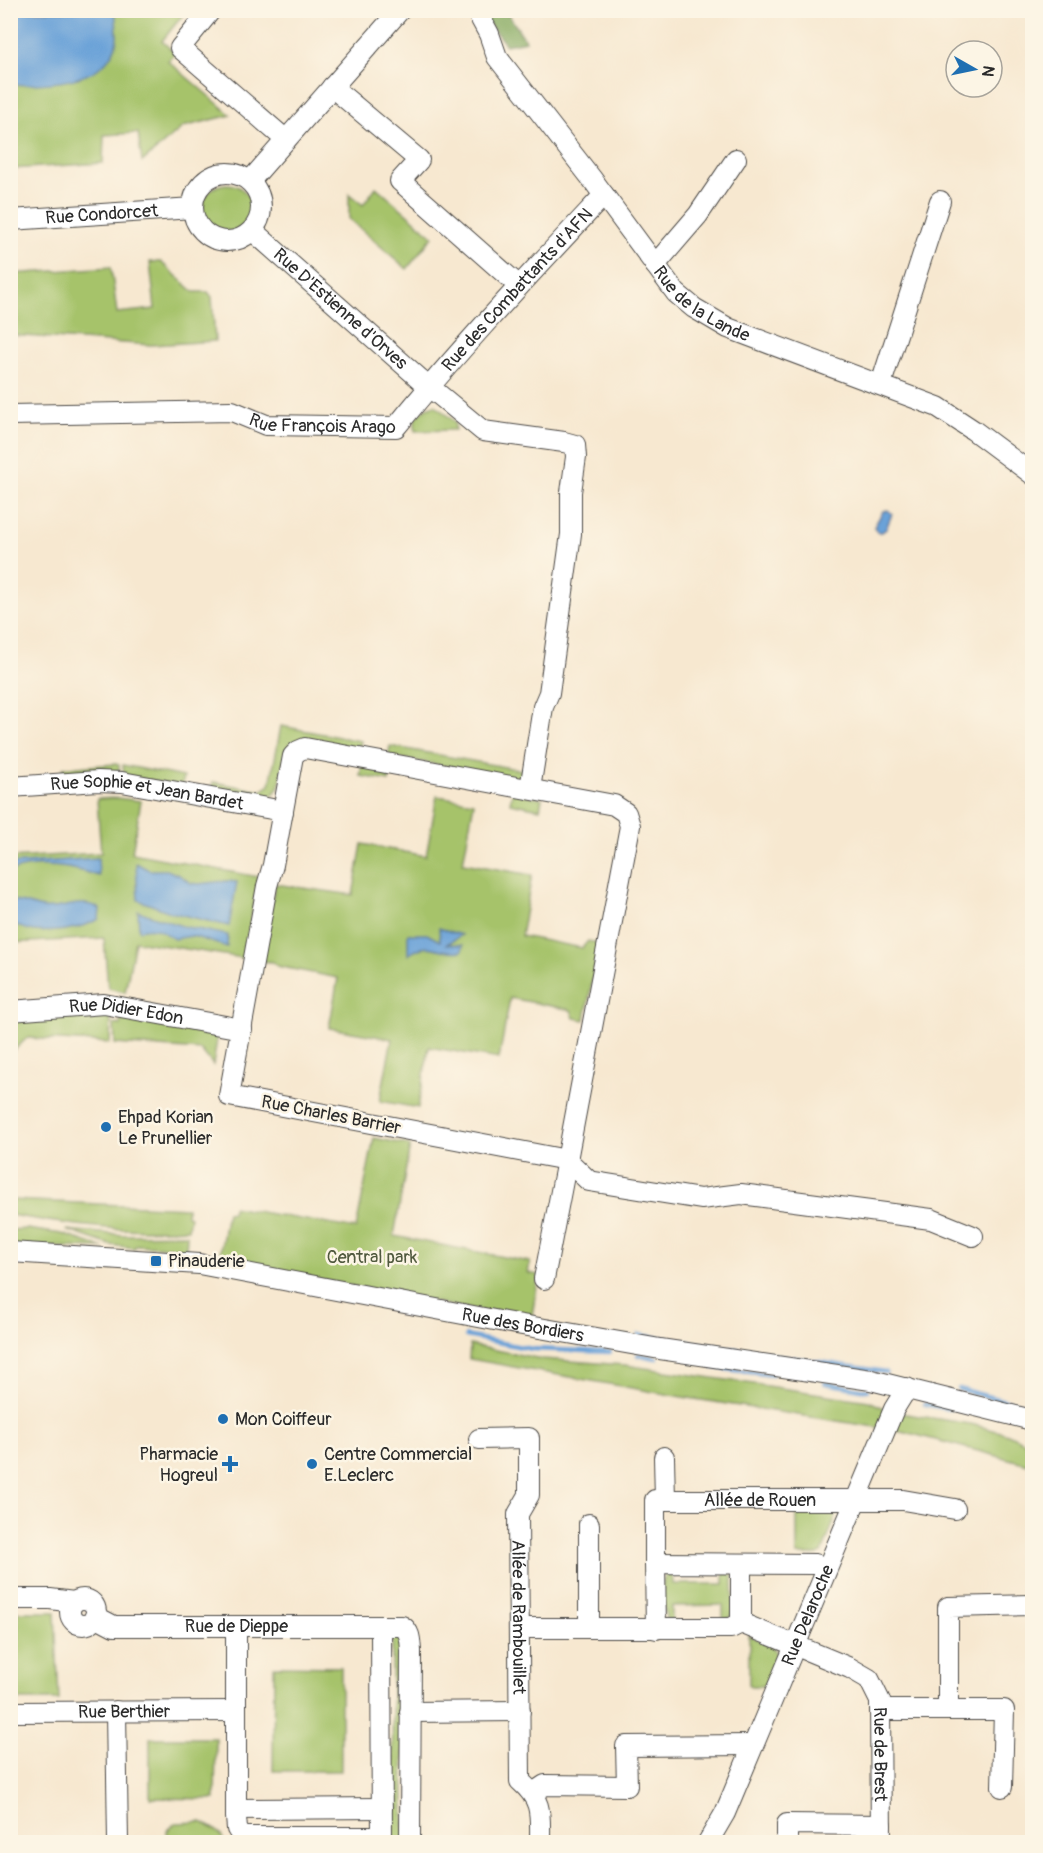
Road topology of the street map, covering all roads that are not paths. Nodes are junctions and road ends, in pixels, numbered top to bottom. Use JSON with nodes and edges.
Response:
{"nodes":[{"id":1,"x":211,"y":10,"type":"edge"},
{"id":2,"x":400,"y":10,"type":"edge"},
{"id":3,"x":476,"y":10,"type":"edge"},
{"id":4,"x":332,"y":87,"type":"junction"},
{"id":5,"x":286,"y":140,"type":"junction"},
{"id":6,"x":736,"y":159,"type":"dead end"},
{"id":7,"x":250,"y":181,"type":"junction"},
{"id":8,"x":604,"y":195,"type":"junction"},
{"id":9,"x":939,"y":201,"type":"dead end"},
{"id":10,"x":193,"y":208,"type":"junction"},
{"id":11,"x":10,"y":220,"type":"edge"},
{"id":12,"x":253,"y":231,"type":"junction"},
{"id":13,"x":655,"y":265,"type":"junction"},
{"id":14,"x":519,"y":286,"type":"junction"},
{"id":15,"x":881,"y":384,"type":"junction"},
{"id":16,"x":430,"y":386,"type":"junction"},
{"id":17,"x":10,"y":415,"type":"edge"},
{"id":18,"x":1032,"y":474,"type":"edge"},
{"id":19,"x":10,"y":787,"type":"edge"},
{"id":20,"x":530,"y":789,"type":"junction"},
{"id":21,"x":283,"y":811,"type":"junction"},
{"id":22,"x":10,"y":1011,"type":"edge"},
{"id":23,"x":242,"y":1029,"type":"junction"},
{"id":24,"x":567,"y":1160,"type":"junction"},
{"id":25,"x":973,"y":1236,"type":"dead end"},
{"id":26,"x":10,"y":1252,"type":"edge"},
{"id":27,"x":544,"y":1279,"type":"dead end"},
{"id":28,"x":907,"y":1388,"type":"junction"},
{"id":29,"x":1032,"y":1420,"type":"edge"},
{"id":30,"x":479,"y":1439,"type":"dead end"},
{"id":31,"x":664,"y":1457,"type":"dead end"},
{"id":32,"x":665,"y":1500,"type":"junction"},
{"id":33,"x":856,"y":1500,"type":"junction"},
{"id":34,"x":955,"y":1509,"type":"dead end"},
{"id":35,"x":589,"y":1524,"type":"dead end"},
{"id":36,"x":655,"y":1563,"type":"junction"},
{"id":37,"x":741,"y":1564,"type":"junction"},
{"id":38,"x":826,"y":1568,"type":"junction"},
{"id":39,"x":10,"y":1599,"type":"edge"},
{"id":40,"x":1032,"y":1605,"type":"edge"},
{"id":41,"x":741,"y":1623,"type":"junction"},
{"id":42,"x":236,"y":1626,"type":"junction"},
{"id":43,"x":381,"y":1626,"type":"junction"},
{"id":44,"x":519,"y":1628,"type":"junction"},
{"id":45,"x":589,"y":1628,"type":"junction"},
{"id":46,"x":656,"y":1629,"type":"junction"},
{"id":47,"x":794,"y":1645,"type":"junction"},
{"id":48,"x":880,"y":1710,"type":"junction"},
{"id":49,"x":948,"y":1710,"type":"junction"},
{"id":50,"x":116,"y":1711,"type":"junction"},
{"id":51,"x":236,"y":1711,"type":"junction"},
{"id":52,"x":520,"y":1711,"type":"junction"},
{"id":53,"x":10,"y":1712,"type":"edge"},
{"id":54,"x":410,"y":1712,"type":"junction"},
{"id":55,"x":752,"y":1745,"type":"junction"},
{"id":56,"x":1002,"y":1787,"type":"dead end"},
{"id":57,"x":533,"y":1793,"type":"junction"},
{"id":58,"x":382,"y":1808,"type":"junction"},
{"id":59,"x":236,"y":1809,"type":"junction"},
{"id":60,"x":881,"y":1834,"type":"edge"},
{"id":61,"x":382,"y":1840,"type":"edge"},
{"id":62,"x":118,"y":1842,"type":"edge"},
{"id":63,"x":410,"y":1842,"type":"edge"},
{"id":64,"x":540,"y":1842,"type":"edge"},
{"id":65,"x":708,"y":1842,"type":"edge"},
{"id":66,"x":787,"y":1842,"type":"edge"}],
"edges":[{"from":1,"to":5,"type":"street"},
{"from":2,"to":4,"type":"street"},
{"from":3,"to":8,"type":"street","name":"Rue de la Lande"},
{"from":4,"to":5,"type":"street"},
{"from":4,"to":14,"type":"street"},
{"from":5,"to":7,"type":"street"},
{"from":6,"to":13,"type":"street"},
{"from":7,"to":10,"type":"street"},
{"from":7,"to":12,"type":"street"},
{"from":8,"to":13,"type":"street","name":"Rue de la Lande"},
{"from":8,"to":14,"type":"street","name":"Rue des Combattants d'AFN"},
{"from":9,"to":15,"type":"street"},
{"from":10,"to":11,"type":"street","name":"Rue Condorcet"},
{"from":10,"to":12,"type":"street"},
{"from":12,"to":16,"type":"street","name":"Rue D'Estienne d'Orves"},
{"from":13,"to":15,"type":"street","name":"Rue de la Lande"},
{"from":14,"to":16,"type":"street","name":"Rue des Combattants d'AFN"},
{"from":15,"to":18,"type":"street","name":"Rue de la Lande"},
{"from":16,"to":17,"type":"street","name":"Rue François Arago"},
{"from":16,"to":20,"type":"street"},
{"from":19,"to":21,"type":"street","name":"Rue Sophie et Jean Bardet"},
{"from":20,"to":21,"type":"street","name":"Rue Charles Barrier"},
{"from":20,"to":24,"type":"street","name":"Rue Charles Barrier"},
{"from":21,"to":23,"type":"street","name":"Rue Charles Barrier"},
{"from":22,"to":23,"type":"street","name":"Rue Didier Edon"},
{"from":23,"to":24,"type":"street","name":"Rue Charles Barrier"},
{"from":24,"to":25,"type":"street"},
{"from":24,"to":27,"type":"street"},
{"from":26,"to":28,"type":"street","name":"Rue des Bordiers"},
{"from":28,"to":29,"type":"street","name":"Rue des Bordiers"},
{"from":28,"to":33,"type":"street","name":"Rue Delaroche"},
{"from":30,"to":44,"type":"street","name":"Allée de Rambouillet"},
{"from":31,"to":32,"type":"street"},
{"from":32,"to":33,"type":"street","name":"Allée de Rouen"},
{"from":32,"to":36,"type":"street"},
{"from":33,"to":34,"type":"street","name":"Allée de Rouen"},
{"from":33,"to":38,"type":"street","name":"Rue Delaroche"},
{"from":35,"to":45,"type":"street"},
{"from":36,"to":37,"type":"street"},
{"from":36,"to":46,"type":"street"},
{"from":37,"to":38,"type":"street"},
{"from":37,"to":41,"type":"street"},
{"from":38,"to":47,"type":"street","name":"Rue Delaroche"},
{"from":39,"to":42,"type":"street","name":"Rue de Dieppe"},
{"from":40,"to":49,"type":"street"},
{"from":41,"to":46,"type":"street"},
{"from":41,"to":47,"type":"street","name":"Rue de Brest"},
{"from":42,"to":43,"type":"street","name":"Rue de Dieppe"},
{"from":42,"to":51,"type":"street"},
{"from":43,"to":54,"type":"street","name":"Rue de Dieppe"},
{"from":43,"to":58,"type":"street"},
{"from":44,"to":45,"type":"street"},
{"from":44,"to":52,"type":"street","name":"Allée de Rambouillet"},
{"from":45,"to":46,"type":"street"},
{"from":47,"to":48,"type":"street","name":"Rue de Brest"},
{"from":47,"to":55,"type":"street","name":"Rue Delaroche"},
{"from":48,"to":49,"type":"street"},
{"from":48,"to":60,"type":"street","name":"Rue de Brest"},
{"from":49,"to":56,"type":"street"},
{"from":50,"to":51,"type":"street","name":"Rue Berthier"},
{"from":50,"to":53,"type":"street","name":"Rue Berthier"},
{"from":50,"to":62,"type":"street"},
{"from":51,"to":59,"type":"street"},
{"from":52,"to":54,"type":"street"},
{"from":52,"to":57,"type":"street","name":"Allée de Rambouillet"},
{"from":54,"to":63,"type":"street","name":"Rue de Dieppe"},
{"from":55,"to":57,"type":"street"},
{"from":55,"to":65,"type":"street","name":"Rue Delaroche"},
{"from":57,"to":64,"type":"street","name":"Allée de Rambouillet"},
{"from":58,"to":59,"type":"street"},
{"from":58,"to":61,"type":"street"},
{"from":59,"to":61,"type":"street"},
{"from":60,"to":66,"type":"street"}]}
